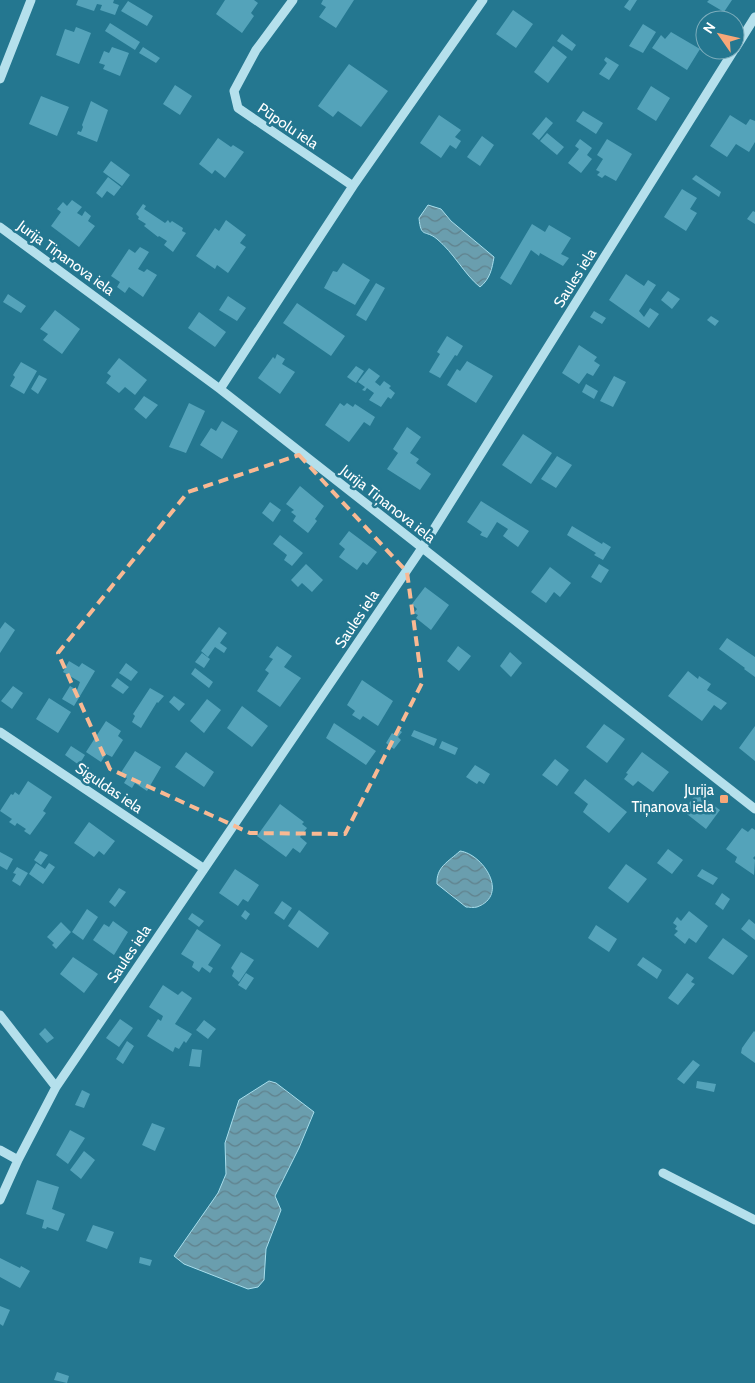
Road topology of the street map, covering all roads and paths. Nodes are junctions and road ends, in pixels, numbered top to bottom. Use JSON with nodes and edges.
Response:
{"nodes":[{"id":1,"x":31,"y":0,"type":"edge"},
{"id":2,"x":293,"y":0,"type":"edge"},
{"id":3,"x":483,"y":0,"type":"edge"},
{"id":4,"x":755,"y":17,"type":"edge"},
{"id":5,"x":745,"y":34,"type":"edge"},
{"id":6,"x":729,"y":60,"type":"edge"},
{"id":7,"x":0,"y":79,"type":"edge"},
{"id":8,"x":352,"y":186,"type":"junction"},
{"id":9,"x":0,"y":227,"type":"edge"},
{"id":10,"x":220,"y":389,"type":"junction"},
{"id":11,"x":422,"y":548,"type":"junction"},
{"id":12,"x":0,"y":732,"type":"edge"},
{"id":13,"x":755,"y":809,"type":"edge"},
{"id":14,"x":203,"y":868,"type":"junction"},
{"id":15,"x":0,"y":1014,"type":"edge"},
{"id":16,"x":56,"y":1087,"type":"junction"},
{"id":17,"x":0,"y":1150,"type":"edge"},
{"id":18,"x":18,"y":1160,"type":"junction"},
{"id":19,"x":663,"y":1174,"type":"dead end"},
{"id":20,"x":0,"y":1200,"type":"edge"},
{"id":21,"x":755,"y":1220,"type":"edge"}],
"edges":[{"from":1,"to":7,"type":"street"},
{"from":2,"to":8,"type":"street","name":"Pūpolu iela"},
{"from":3,"to":8,"type":"street"},
{"from":4,"to":5,"type":"street","name":"Saules iela"},
{"from":6,"to":11,"type":"street","name":"Saules iela"},
{"from":8,"to":10,"type":"street"},
{"from":9,"to":10,"type":"street","name":"Jurija Tiņanova iela"},
{"from":10,"to":11,"type":"street","name":"Jurija Tiņanova iela"},
{"from":11,"to":13,"type":"street","name":"Jurija Tiņanova iela"},
{"from":11,"to":14,"type":"street","name":"Saules iela"},
{"from":12,"to":14,"type":"street","name":"Siguldas iela"},
{"from":14,"to":16,"type":"street","name":"Saules iela"},
{"from":15,"to":16,"type":"street"},
{"from":16,"to":18,"type":"street","name":"Saules iela"},
{"from":17,"to":18,"type":"street"},
{"from":18,"to":20,"type":"street","name":"Saules iela"},
{"from":19,"to":21,"type":"street"}]}
